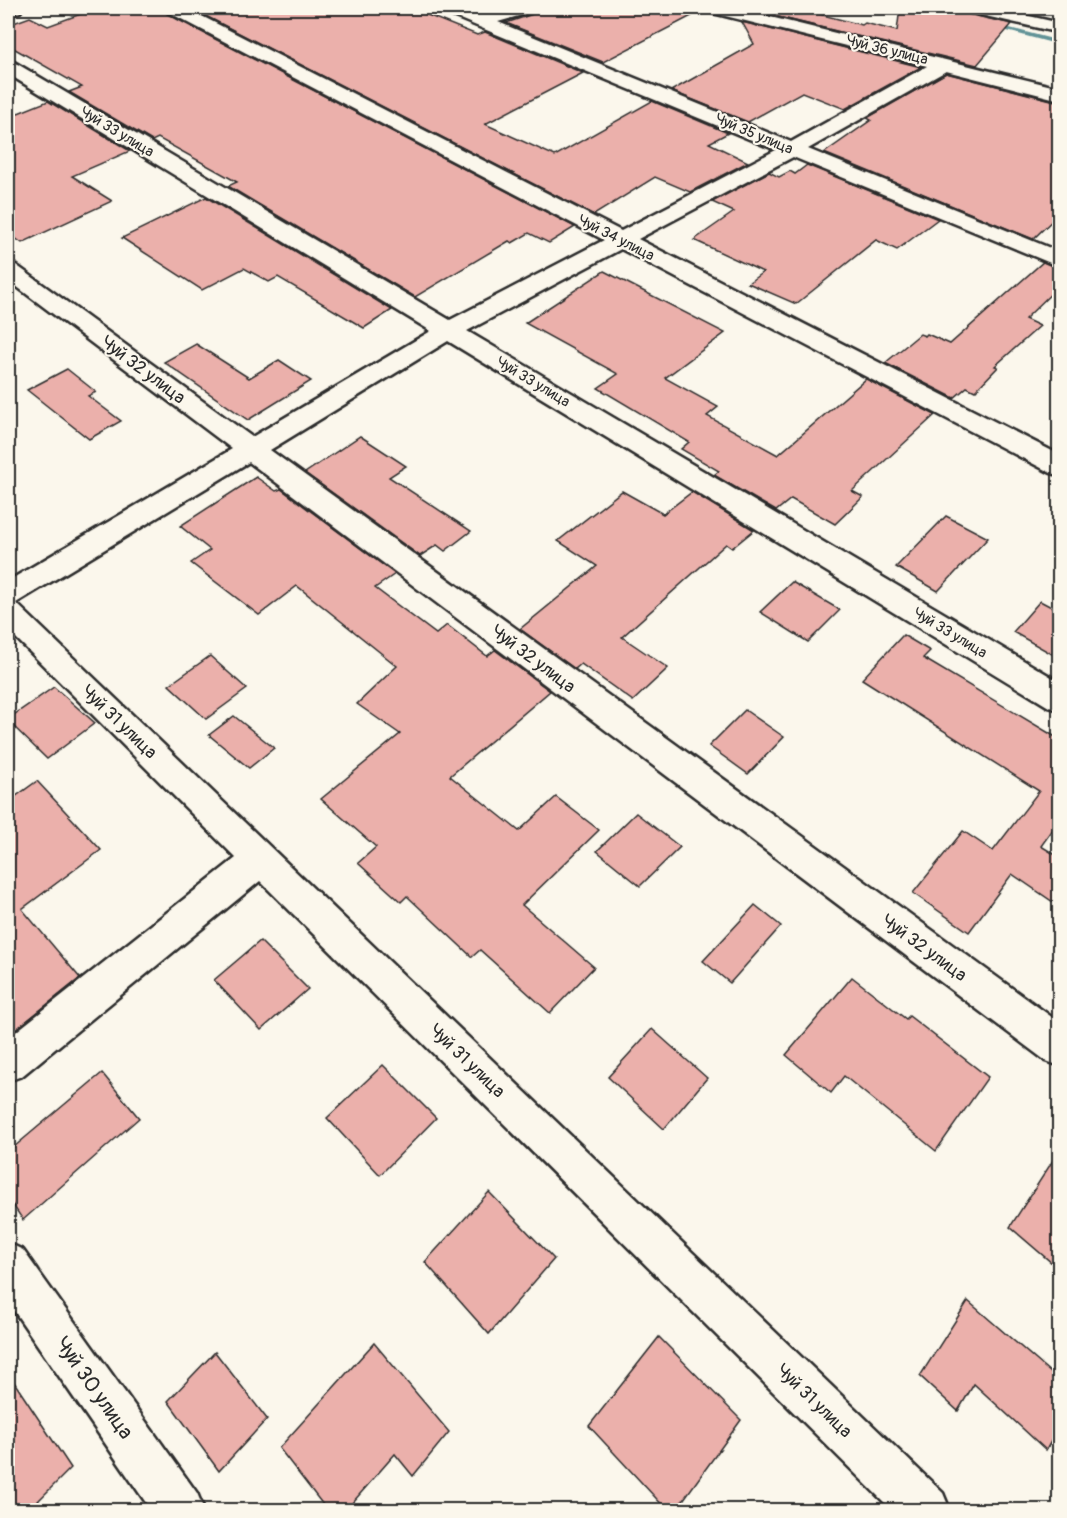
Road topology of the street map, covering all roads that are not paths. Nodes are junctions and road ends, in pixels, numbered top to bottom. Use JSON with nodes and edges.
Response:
{"nodes":[{"id":1,"x":14,"y":8,"type":"edge"},
{"id":2,"x":174,"y":8,"type":"edge"},
{"id":3,"x":449,"y":8,"type":"edge"},
{"id":4,"x":526,"y":8,"type":"edge"},
{"id":5,"x":715,"y":8,"type":"edge"},
{"id":6,"x":974,"y":8,"type":"edge"},
{"id":7,"x":8,"y":10,"type":"edge"},
{"id":8,"x":482,"y":21,"type":"junction"},
{"id":9,"x":1059,"y":28,"type":"edge"},
{"id":10,"x":945,"y":64,"type":"junction"},
{"id":11,"x":8,"y":66,"type":"edge"},
{"id":12,"x":1059,"y":94,"type":"edge"},
{"id":13,"x":791,"y":150,"type":"junction"},
{"id":14,"x":620,"y":241,"type":"junction"},
{"id":15,"x":1059,"y":260,"type":"edge"},
{"id":16,"x":8,"y":270,"type":"edge"},
{"id":17,"x":448,"y":331,"type":"junction"},
{"id":18,"x":250,"y":449,"type":"junction"},
{"id":19,"x":1059,"y":467,"type":"edge"},
{"id":20,"x":8,"y":595,"type":"edge"},
{"id":21,"x":8,"y":612,"type":"edge"},
{"id":22,"x":1059,"y":698,"type":"edge"},
{"id":23,"x":260,"y":860,"type":"junction"},
{"id":24,"x":1059,"y":1047,"type":"edge"},
{"id":25,"x":8,"y":1062,"type":"edge"},
{"id":26,"x":8,"y":1265,"type":"edge"},
{"id":27,"x":180,"y":1510,"type":"edge"},
{"id":28,"x":926,"y":1510,"type":"edge"}],
"edges":[{"from":1,"to":7,"type":"street"},
{"from":2,"to":14,"type":"street","name":"Чуй 34 улица"},
{"from":3,"to":8,"type":"street","name":"Чуй 35 улица"},
{"from":4,"to":8,"type":"street"},
{"from":5,"to":10,"type":"street","name":"Чуй 36 улица"},
{"from":6,"to":9,"type":"street"},
{"from":8,"to":13,"type":"street","name":"Чуй 35 улица"},
{"from":10,"to":12,"type":"street","name":"Чуй 36 улица"},
{"from":10,"to":13,"type":"street"},
{"from":11,"to":17,"type":"street","name":"Чуй 33 улица"},
{"from":13,"to":14,"type":"street"},
{"from":13,"to":15,"type":"street","name":"Чуй 35 улица"},
{"from":14,"to":17,"type":"street"},
{"from":14,"to":19,"type":"street","name":"Чуй 34 улица"},
{"from":16,"to":18,"type":"street","name":"Чуй 32 улица"},
{"from":17,"to":18,"type":"street"},
{"from":17,"to":22,"type":"street","name":"Чуй 33 улица"},
{"from":18,"to":20,"type":"street"},
{"from":18,"to":24,"type":"street","name":"Чуй 32 улица"},
{"from":21,"to":23,"type":"street","name":"Чуй 31 улица"},
{"from":23,"to":25,"type":"street"},
{"from":23,"to":28,"type":"street","name":"Чуй 31 улица"},
{"from":26,"to":27,"type":"street","name":"Чуй 30 улица"}]}
